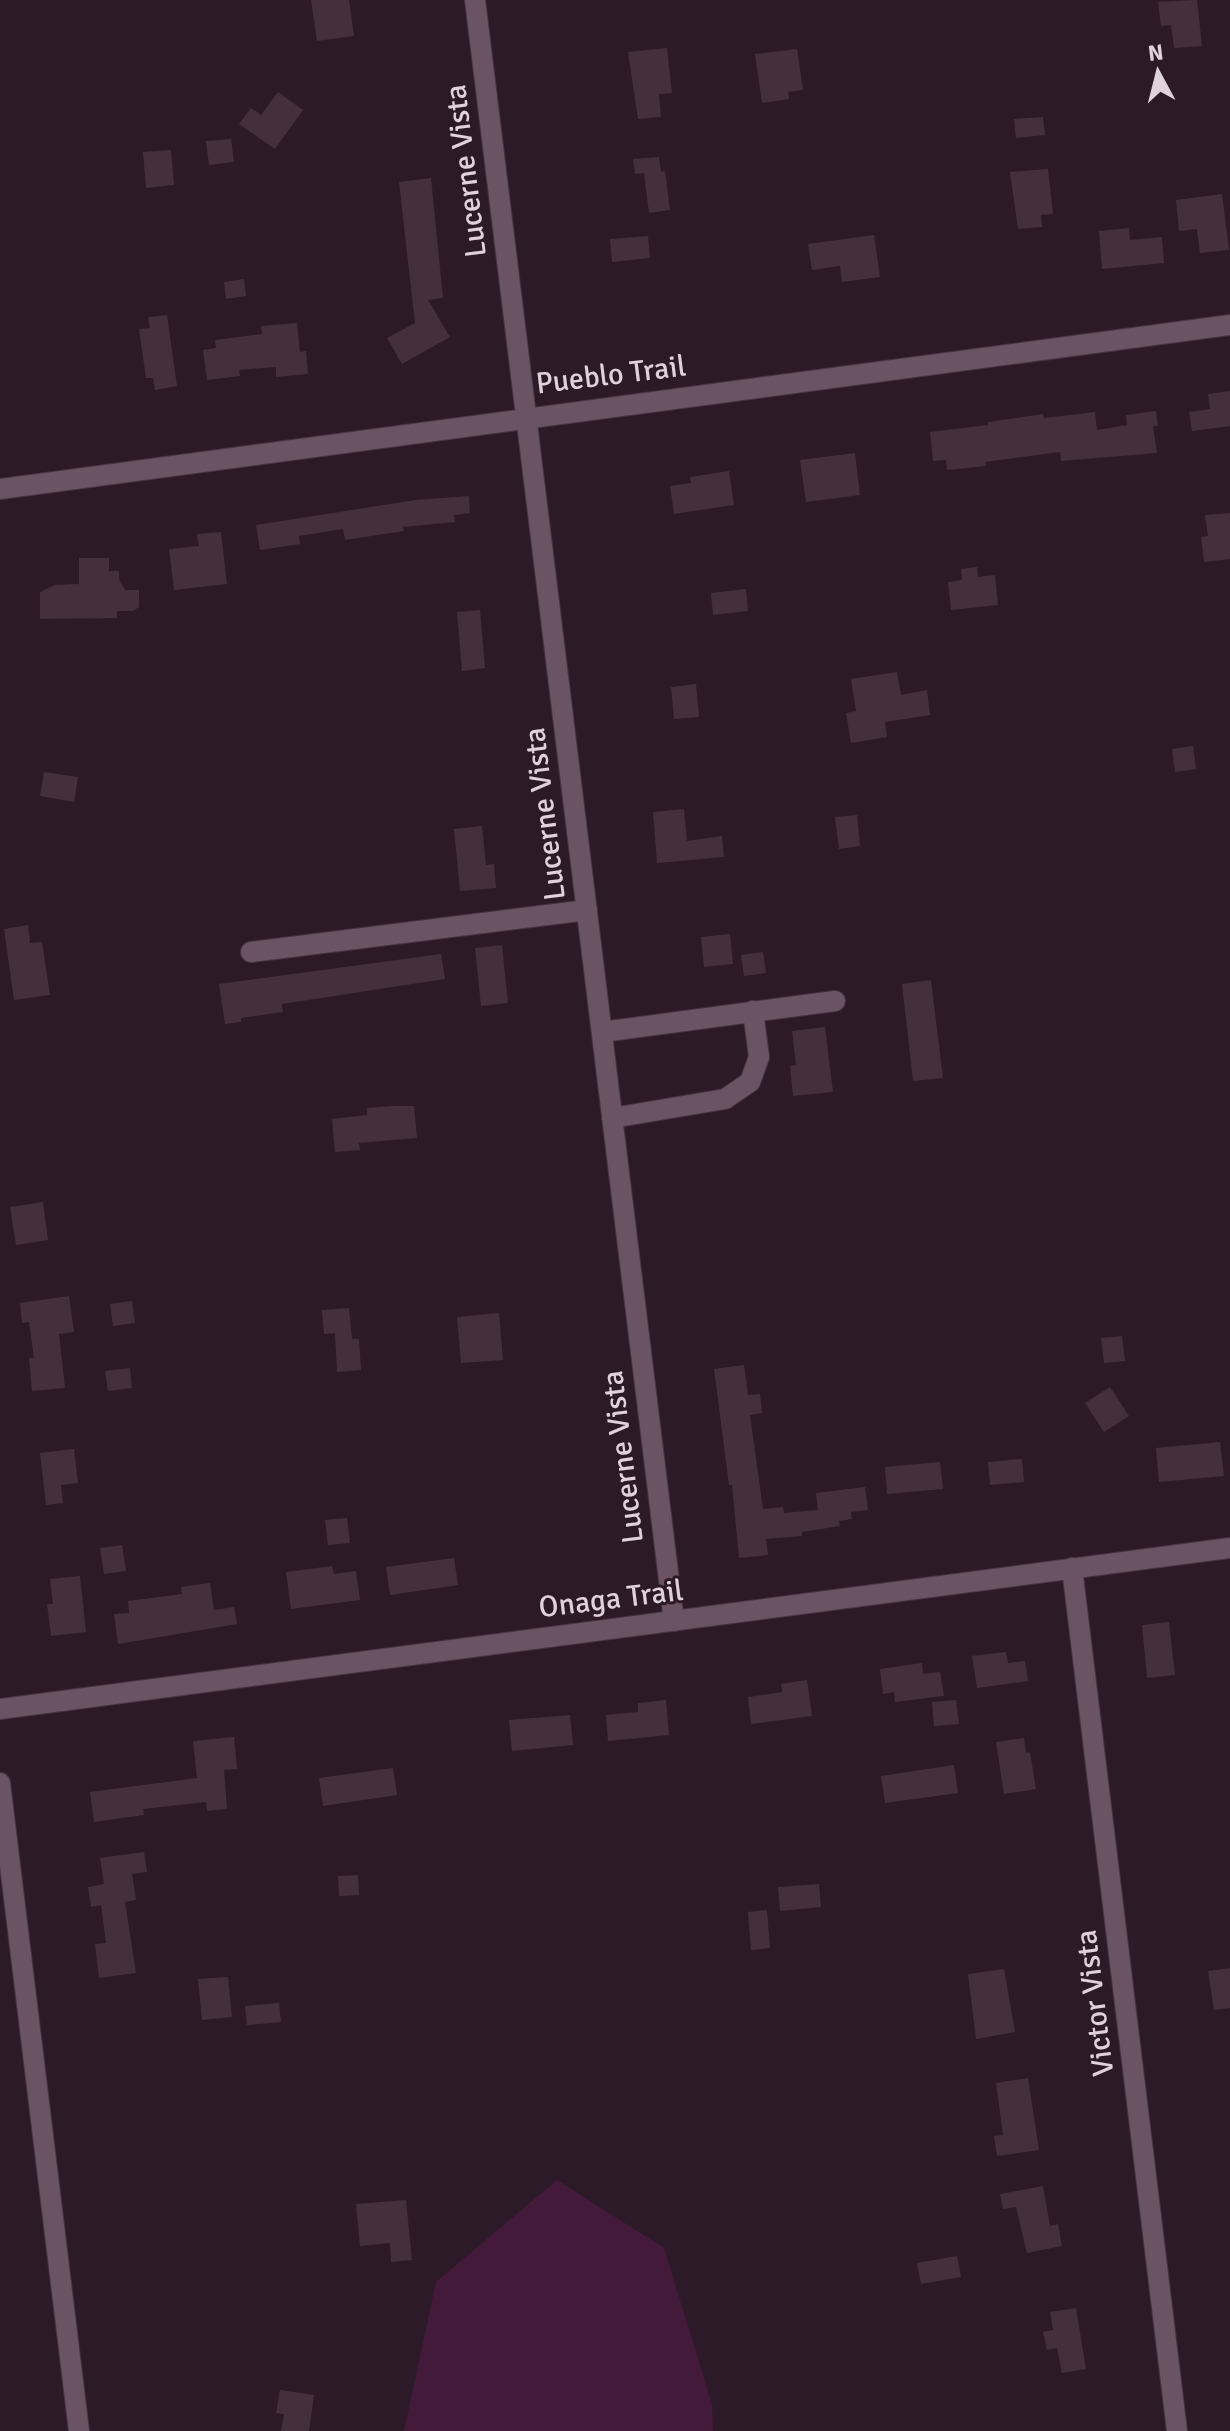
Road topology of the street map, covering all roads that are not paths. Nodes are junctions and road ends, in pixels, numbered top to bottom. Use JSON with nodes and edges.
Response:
{"nodes":[{"id":1,"x":475,"y":0,"type":"edge"},
{"id":2,"x":1230,"y":325,"type":"edge"},
{"id":3,"x":527,"y":417,"type":"junction"},
{"id":4,"x":0,"y":489,"type":"edge"},
{"id":5,"x":587,"y":910,"type":"junction"},
{"id":6,"x":251,"y":952,"type":"dead end"},
{"id":7,"x":835,"y":1001,"type":"dead end"},
{"id":8,"x":753,"y":1011,"type":"junction"},
{"id":9,"x":602,"y":1032,"type":"junction"},
{"id":10,"x":612,"y":1118,"type":"junction"},
{"id":11,"x":1230,"y":1548,"type":"edge"},
{"id":12,"x":1072,"y":1568,"type":"junction"},
{"id":13,"x":674,"y":1621,"type":"junction"},
{"id":14,"x":0,"y":1709,"type":"edge"},
{"id":15,"x":0,"y":1783,"type":"edge"},
{"id":16,"x":79,"y":2431,"type":"edge"},
{"id":17,"x":1177,"y":2431,"type":"edge"}],
"edges":[{"from":1,"to":3,"type":"street","name":"Lucerne Vista"},
{"from":2,"to":3,"type":"street","name":"Pueblo Trail"},
{"from":3,"to":4,"type":"street","name":"Pueblo Trail"},
{"from":3,"to":5,"type":"street","name":"Lucerne Vista"},
{"from":5,"to":6,"type":"street"},
{"from":5,"to":9,"type":"street","name":"Lucerne Vista"},
{"from":7,"to":8,"type":"street"},
{"from":8,"to":9,"type":"street"},
{"from":8,"to":10,"type":"street"},
{"from":9,"to":10,"type":"street","name":"Lucerne Vista"},
{"from":10,"to":13,"type":"street","name":"Lucerne Vista"},
{"from":11,"to":12,"type":"street","name":"Onaga Trail"},
{"from":12,"to":13,"type":"street","name":"Onaga Trail"},
{"from":12,"to":17,"type":"street","name":"Victor Vista"},
{"from":13,"to":14,"type":"street","name":"Onaga Trail"},
{"from":15,"to":16,"type":"street"}]}
